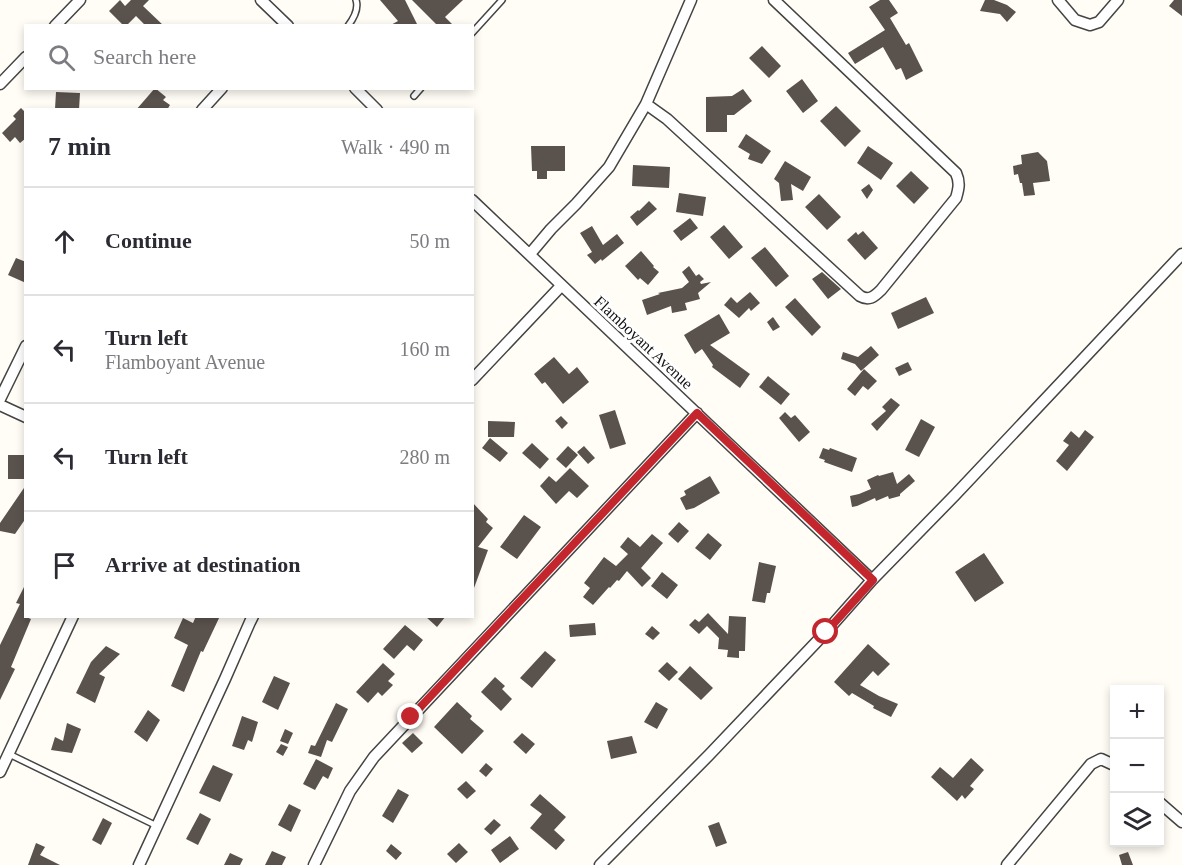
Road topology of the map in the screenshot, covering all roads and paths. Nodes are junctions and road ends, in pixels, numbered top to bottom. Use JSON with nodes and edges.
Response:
{"nodes":[{"id":1,"x":80,"y":0,"type":"edge"},
{"id":2,"x":261,"y":0,"type":"edge"},
{"id":3,"x":356,"y":0,"type":"edge"},
{"id":4,"x":502,"y":0,"type":"edge"},
{"id":5,"x":691,"y":0,"type":"edge"},
{"id":6,"x":774,"y":0,"type":"edge"},
{"id":7,"x":1059,"y":0,"type":"edge"},
{"id":8,"x":1118,"y":0,"type":"edge"},
{"id":9,"x":57,"y":24,"type":"edge"},
{"id":10,"x":284,"y":24,"type":"edge"},
{"id":11,"x":349,"y":24,"type":"edge"},
{"id":12,"x":474,"y":31,"type":"edge"},
{"id":13,"x":24,"y":59,"type":"edge"},
{"id":14,"x":0,"y":84,"type":"edge"},
{"id":15,"x":220,"y":90,"type":"edge"},
{"id":16,"x":357,"y":90,"type":"edge"},
{"id":17,"x":419,"y":90,"type":"edge"},
{"id":18,"x":414,"y":96,"type":"dead end"},
{"id":19,"x":646,"y":104,"type":"junction"},
{"id":20,"x":204,"y":108,"type":"edge"},
{"id":21,"x":375,"y":108,"type":"edge"},
{"id":22,"x":474,"y":202,"type":"edge"},
{"id":23,"x":530,"y":254,"type":"junction"},
{"id":24,"x":1182,"y":254,"type":"edge"},
{"id":25,"x":561,"y":286,"type":"junction"},
{"id":26,"x":24,"y":350,"type":"edge"},
{"id":27,"x":474,"y":378,"type":"edge"},
{"id":28,"x":0,"y":399,"type":"edge"},
{"id":29,"x":0,"y":405,"type":"edge"},
{"id":30,"x":697,"y":413,"type":"junction"},
{"id":31,"x":24,"y":416,"type":"edge"},
{"id":32,"x":873,"y":580,"type":"junction"},
{"id":33,"x":72,"y":618,"type":"edge"},
{"id":34,"x":252,"y":618,"type":"edge"},
{"id":35,"x":9,"y":754,"type":"junction"},
{"id":36,"x":1110,"y":761,"type":"edge"},
{"id":37,"x":0,"y":772,"type":"edge"},
{"id":38,"x":1164,"y":806,"type":"edge"},
{"id":39,"x":1182,"y":822,"type":"edge"},
{"id":40,"x":157,"y":826,"type":"junction"},
{"id":41,"x":139,"y":865,"type":"edge"},
{"id":42,"x":314,"y":865,"type":"edge"},
{"id":43,"x":600,"y":865,"type":"edge"},
{"id":44,"x":1007,"y":865,"type":"edge"}],
"edges":[{"from":1,"to":9,"type":"street"},
{"from":2,"to":10,"type":"street"},
{"from":3,"to":11,"type":"lane"},
{"from":4,"to":12,"type":"lane"},
{"from":5,"to":19,"type":"street"},
{"from":6,"to":19,"type":"street"},
{"from":7,"to":8,"type":"street"},
{"from":13,"to":14,"type":"street"},
{"from":15,"to":20,"type":"street"},
{"from":16,"to":21,"type":"street"},
{"from":17,"to":18,"type":"lane"},
{"from":19,"to":23,"type":"street"},
{"from":22,"to":23,"type":"street","name":"Flamboyant Avenue"},
{"from":23,"to":25,"type":"street","name":"Flamboyant Avenue"},
{"from":24,"to":32,"type":"street"},
{"from":25,"to":27,"type":"street"},
{"from":25,"to":30,"type":"street","name":"Flamboyant Avenue"},
{"from":26,"to":28,"type":"street"},
{"from":29,"to":31,"type":"street"},
{"from":30,"to":32,"type":"street","name":"Flamboyant Avenue"},
{"from":30,"to":42,"type":"street"},
{"from":32,"to":43,"type":"street"},
{"from":33,"to":35,"type":"street"},
{"from":34,"to":40,"type":"street"},
{"from":35,"to":37,"type":"street"},
{"from":35,"to":40,"type":"lane"},
{"from":36,"to":44,"type":"street"},
{"from":38,"to":39,"type":"street"},
{"from":40,"to":41,"type":"street"}]}
